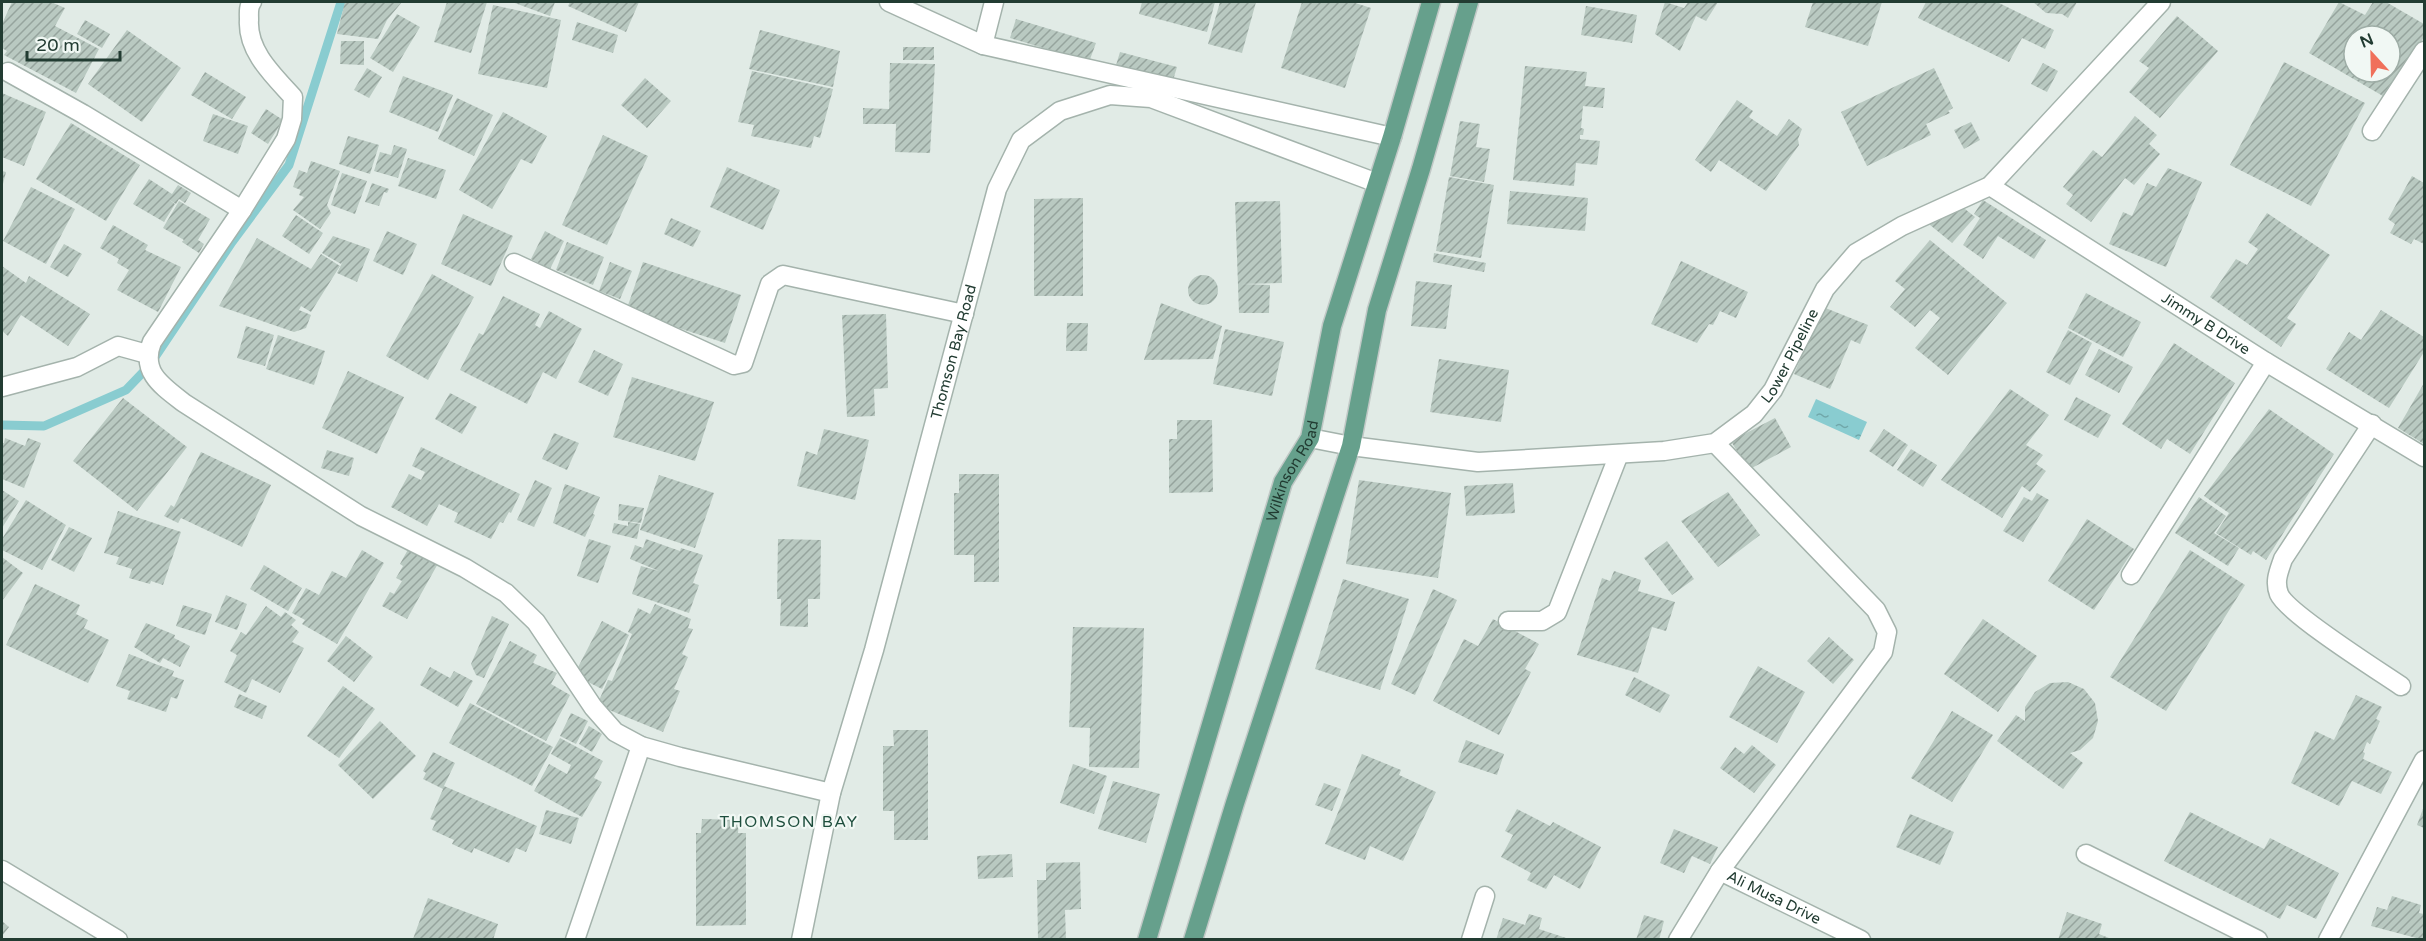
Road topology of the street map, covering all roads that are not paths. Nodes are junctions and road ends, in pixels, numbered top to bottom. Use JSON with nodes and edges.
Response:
{"nodes":[{"id":1,"x":252,"y":2,"type":"edge"},
{"id":2,"x":889,"y":2,"type":"edge"},
{"id":3,"x":994,"y":2,"type":"edge"},
{"id":4,"x":1431,"y":2,"type":"edge"},
{"id":5,"x":1469,"y":2,"type":"edge"},
{"id":6,"x":2161,"y":2,"type":"edge"},
{"id":7,"x":983,"y":45,"type":"junction"},
{"id":8,"x":2424,"y":51,"type":"edge"},
{"id":9,"x":8,"y":72,"type":"dead end"},
{"id":10,"x":2372,"y":131,"type":"dead end"},
{"id":11,"x":1392,"y":138,"type":"junction"},
{"id":12,"x":1377,"y":183,"type":"junction"},
{"id":13,"x":1990,"y":186,"type":"junction"},
{"id":14,"x":242,"y":210,"type":"junction"},
{"id":15,"x":514,"y":263,"type":"dead end"},
{"id":16,"x":964,"y":314,"type":"junction"},
{"id":17,"x":147,"y":354,"type":"junction"},
{"id":18,"x":2266,"y":362,"type":"junction"},
{"id":19,"x":2,"y":387,"type":"edge"},
{"id":20,"x":2372,"y":424,"type":"junction"},
{"id":21,"x":1310,"y":438,"type":"junction"},
{"id":22,"x":1715,"y":443,"type":"junction"},
{"id":23,"x":1351,"y":446,"type":"junction"},
{"id":24,"x":1619,"y":454,"type":"junction"},
{"id":25,"x":2424,"y":457,"type":"edge"},
{"id":26,"x":2131,"y":575,"type":"dead end"},
{"id":27,"x":1508,"y":621,"type":"dead end"},
{"id":28,"x":2401,"y":686,"type":"dead end"},
{"id":29,"x":641,"y":746,"type":"junction"},
{"id":30,"x":2424,"y":760,"type":"edge"},
{"id":31,"x":831,"y":794,"type":"junction"},
{"id":32,"x":2086,"y":854,"type":"dead end"},
{"id":33,"x":2,"y":870,"type":"edge"},
{"id":34,"x":1720,"y":871,"type":"junction"},
{"id":35,"x":1485,"y":896,"type":"dead end"},
{"id":36,"x":118,"y":939,"type":"edge"},
{"id":37,"x":575,"y":939,"type":"edge"},
{"id":38,"x":801,"y":939,"type":"edge"},
{"id":39,"x":1147,"y":939,"type":"edge"},
{"id":40,"x":1193,"y":939,"type":"edge"},
{"id":41,"x":1471,"y":939,"type":"edge"},
{"id":42,"x":1678,"y":939,"type":"edge"},
{"id":43,"x":1861,"y":939,"type":"edge"},
{"id":44,"x":2258,"y":939,"type":"edge"},
{"id":45,"x":2328,"y":939,"type":"edge"}],
"edges":[{"from":1,"to":14,"type":"street"},
{"from":2,"to":7,"type":"street"},
{"from":3,"to":7,"type":"street"},
{"from":4,"to":11,"type":"main road","name":"Wilkinson Road"},
{"from":5,"to":23,"type":"main road"},
{"from":6,"to":13,"type":"street","name":"Lower Pipeline"},
{"from":7,"to":11,"type":"street"},
{"from":8,"to":10,"type":"street"},
{"from":9,"to":14,"type":"street"},
{"from":11,"to":12,"type":"main road","name":"Wilkinson Road"},
{"from":12,"to":16,"type":"street","name":"Thomson Bay Road"},
{"from":12,"to":21,"type":"main road","name":"Wilkinson Road"},
{"from":13,"to":18,"type":"street","name":"Jimmy B Drive"},
{"from":13,"to":22,"type":"street","name":"Lower Pipeline"},
{"from":14,"to":17,"type":"street"},
{"from":15,"to":16,"type":"street"},
{"from":16,"to":31,"type":"street","name":"Thomson Bay Road"},
{"from":17,"to":19,"type":"street"},
{"from":17,"to":29,"type":"street"},
{"from":18,"to":20,"type":"street","name":"Jimmy B Drive"},
{"from":18,"to":26,"type":"street"},
{"from":20,"to":25,"type":"street","name":"Jimmy B Drive"},
{"from":20,"to":28,"type":"street"},
{"from":21,"to":23,"type":"street","name":"Lower Pipeline"},
{"from":21,"to":39,"type":"main road","name":"Wilkinson Road"},
{"from":22,"to":24,"type":"street","name":"Lower Pipeline"},
{"from":22,"to":34,"type":"street"},
{"from":23,"to":24,"type":"street","name":"Lower Pipeline"},
{"from":23,"to":40,"type":"main road"},
{"from":24,"to":27,"type":"street"},
{"from":29,"to":31,"type":"street"},
{"from":29,"to":37,"type":"street"},
{"from":30,"to":45,"type":"street"},
{"from":31,"to":38,"type":"street","name":"Thomson Bay Road"},
{"from":32,"to":44,"type":"street"},
{"from":33,"to":36,"type":"street"},
{"from":34,"to":42,"type":"street"},
{"from":34,"to":43,"type":"street","name":"Ali Musa Drive"},
{"from":35,"to":41,"type":"street"}]}
